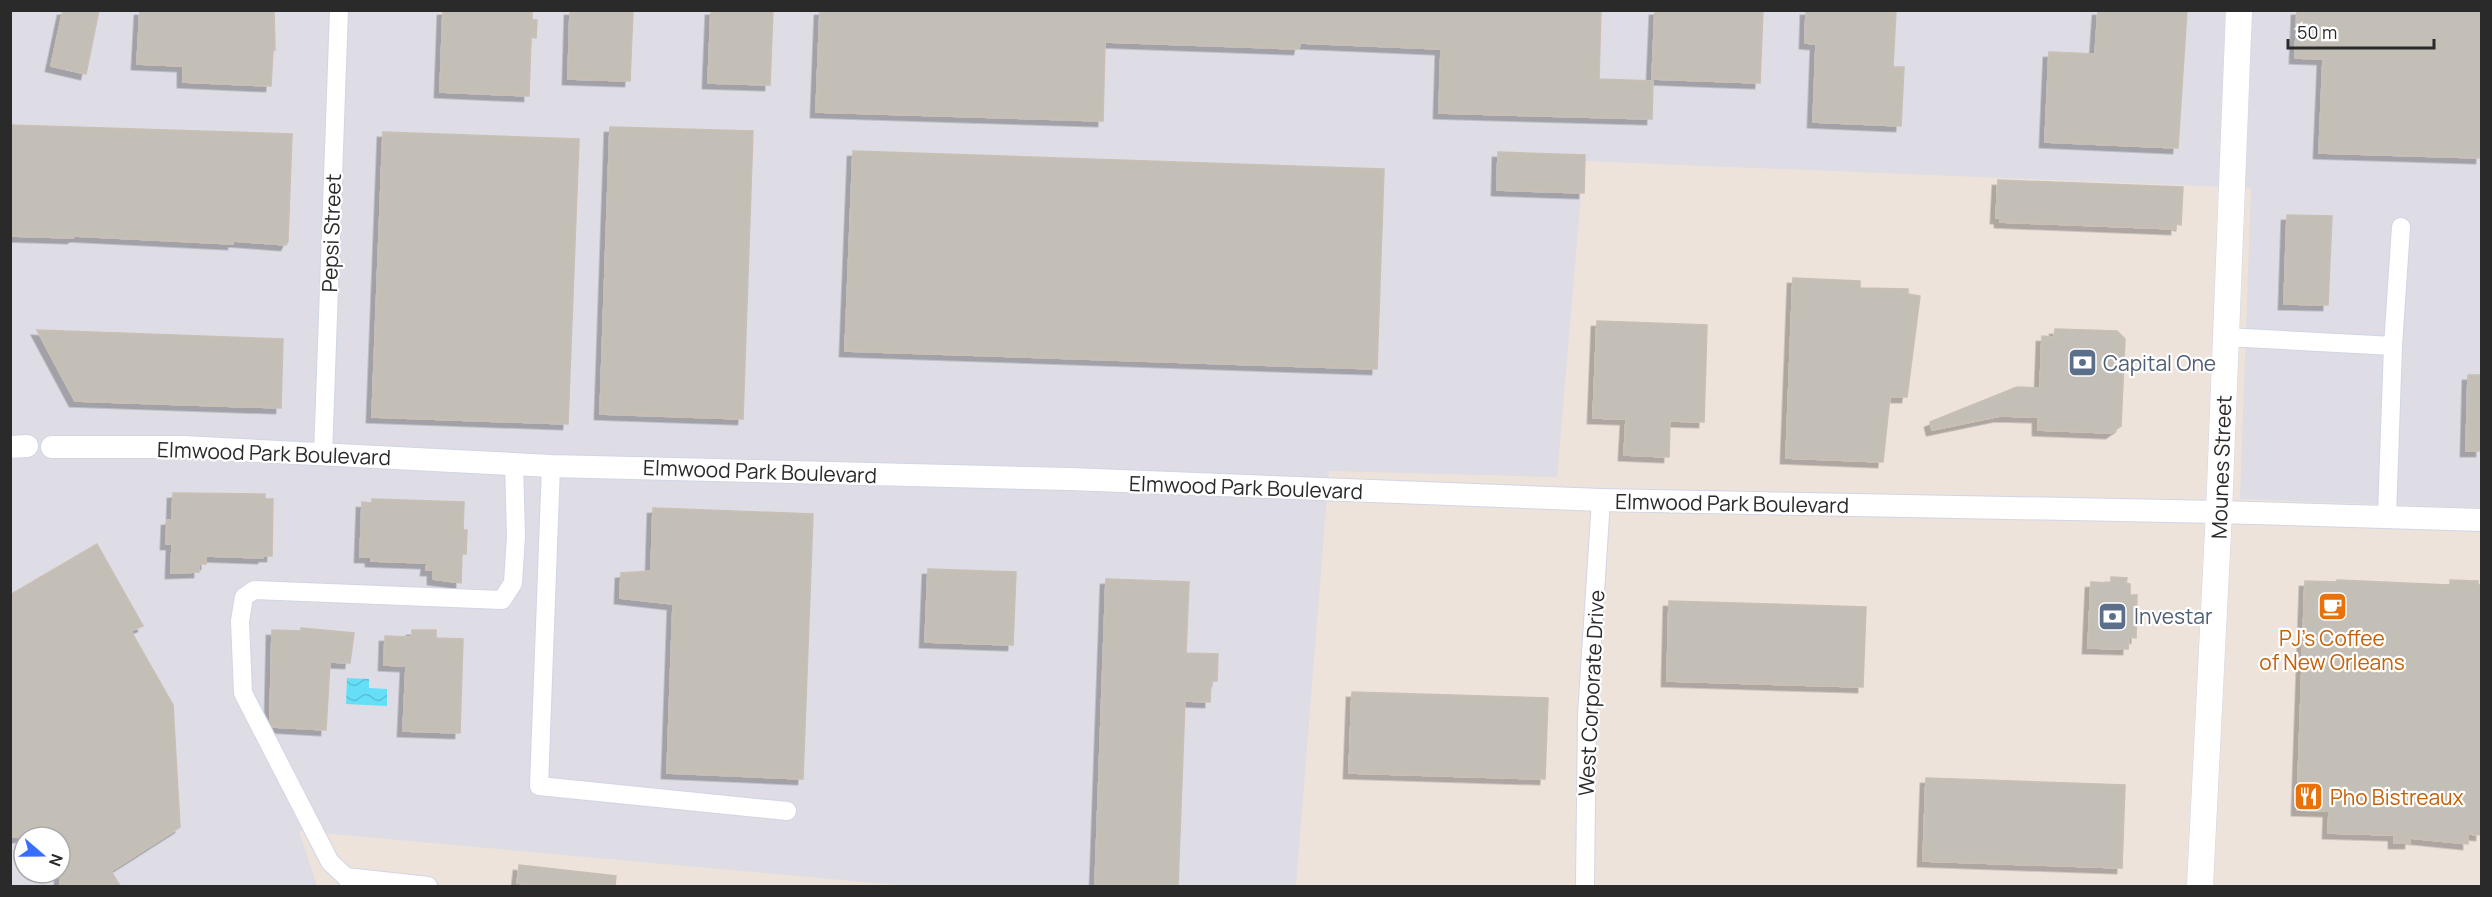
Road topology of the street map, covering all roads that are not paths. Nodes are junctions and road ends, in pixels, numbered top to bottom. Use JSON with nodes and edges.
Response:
{"nodes":[{"id":1,"x":339,"y":10,"type":"edge"},
{"id":2,"x":2239,"y":10,"type":"edge"},
{"id":3,"x":2402,"y":227,"type":"dead end"},
{"id":4,"x":2226,"y":337,"type":"junction"},
{"id":5,"x":2393,"y":346,"type":"junction"},
{"id":6,"x":19,"y":447,"type":"edge"},
{"id":7,"x":52,"y":447,"type":"joint"},
{"id":8,"x":323,"y":455,"type":"junction"},
{"id":9,"x":514,"y":463,"type":"junction"},
{"id":10,"x":551,"y":466,"type":"junction"},
{"id":11,"x":1601,"y":500,"type":"junction"},
{"id":12,"x":2219,"y":512,"type":"junction"},
{"id":13,"x":2387,"y":516,"type":"junction"},
{"id":14,"x":2481,"y":520,"type":"edge"},
{"id":15,"x":787,"y":811,"type":"dead end"},
{"id":16,"x":348,"y":882,"type":"edge"},
{"id":17,"x":428,"y":886,"type":"edge"},
{"id":18,"x":1585,"y":886,"type":"edge"},
{"id":19,"x":2200,"y":886,"type":"edge"}],
"edges":[{"from":1,"to":8,"type":"street","name":"Pepsi Street"},
{"from":2,"to":4,"type":"main road","name":"Mounes Street"},
{"from":3,"to":5,"type":"street"},
{"from":4,"to":5,"type":"street"},
{"from":4,"to":12,"type":"main road","name":"Mounes Street"},
{"from":5,"to":13,"type":"street"},
{"from":6,"to":7,"type":"street","name":"Elmwood Park Boulevard"},
{"from":7,"to":8,"type":"street","name":"Elmwood Park Boulevard"},
{"from":8,"to":9,"type":"street","name":"Elmwood Park Boulevard"},
{"from":9,"to":10,"type":"street","name":"Elmwood Park Boulevard"},
{"from":9,"to":16,"type":"street"},
{"from":10,"to":11,"type":"street","name":"Elmwood Park Boulevard"},
{"from":10,"to":15,"type":"street"},
{"from":11,"to":12,"type":"street","name":"Elmwood Park Boulevard"},
{"from":11,"to":18,"type":"street","name":"West Corporate Drive"},
{"from":12,"to":13,"type":"street","name":"Elmwood Park Boulevard"},
{"from":12,"to":19,"type":"main road","name":"Mounes Street"},
{"from":13,"to":14,"type":"street","name":"Elmwood Park Boulevard"},
{"from":16,"to":17,"type":"street"}]}
